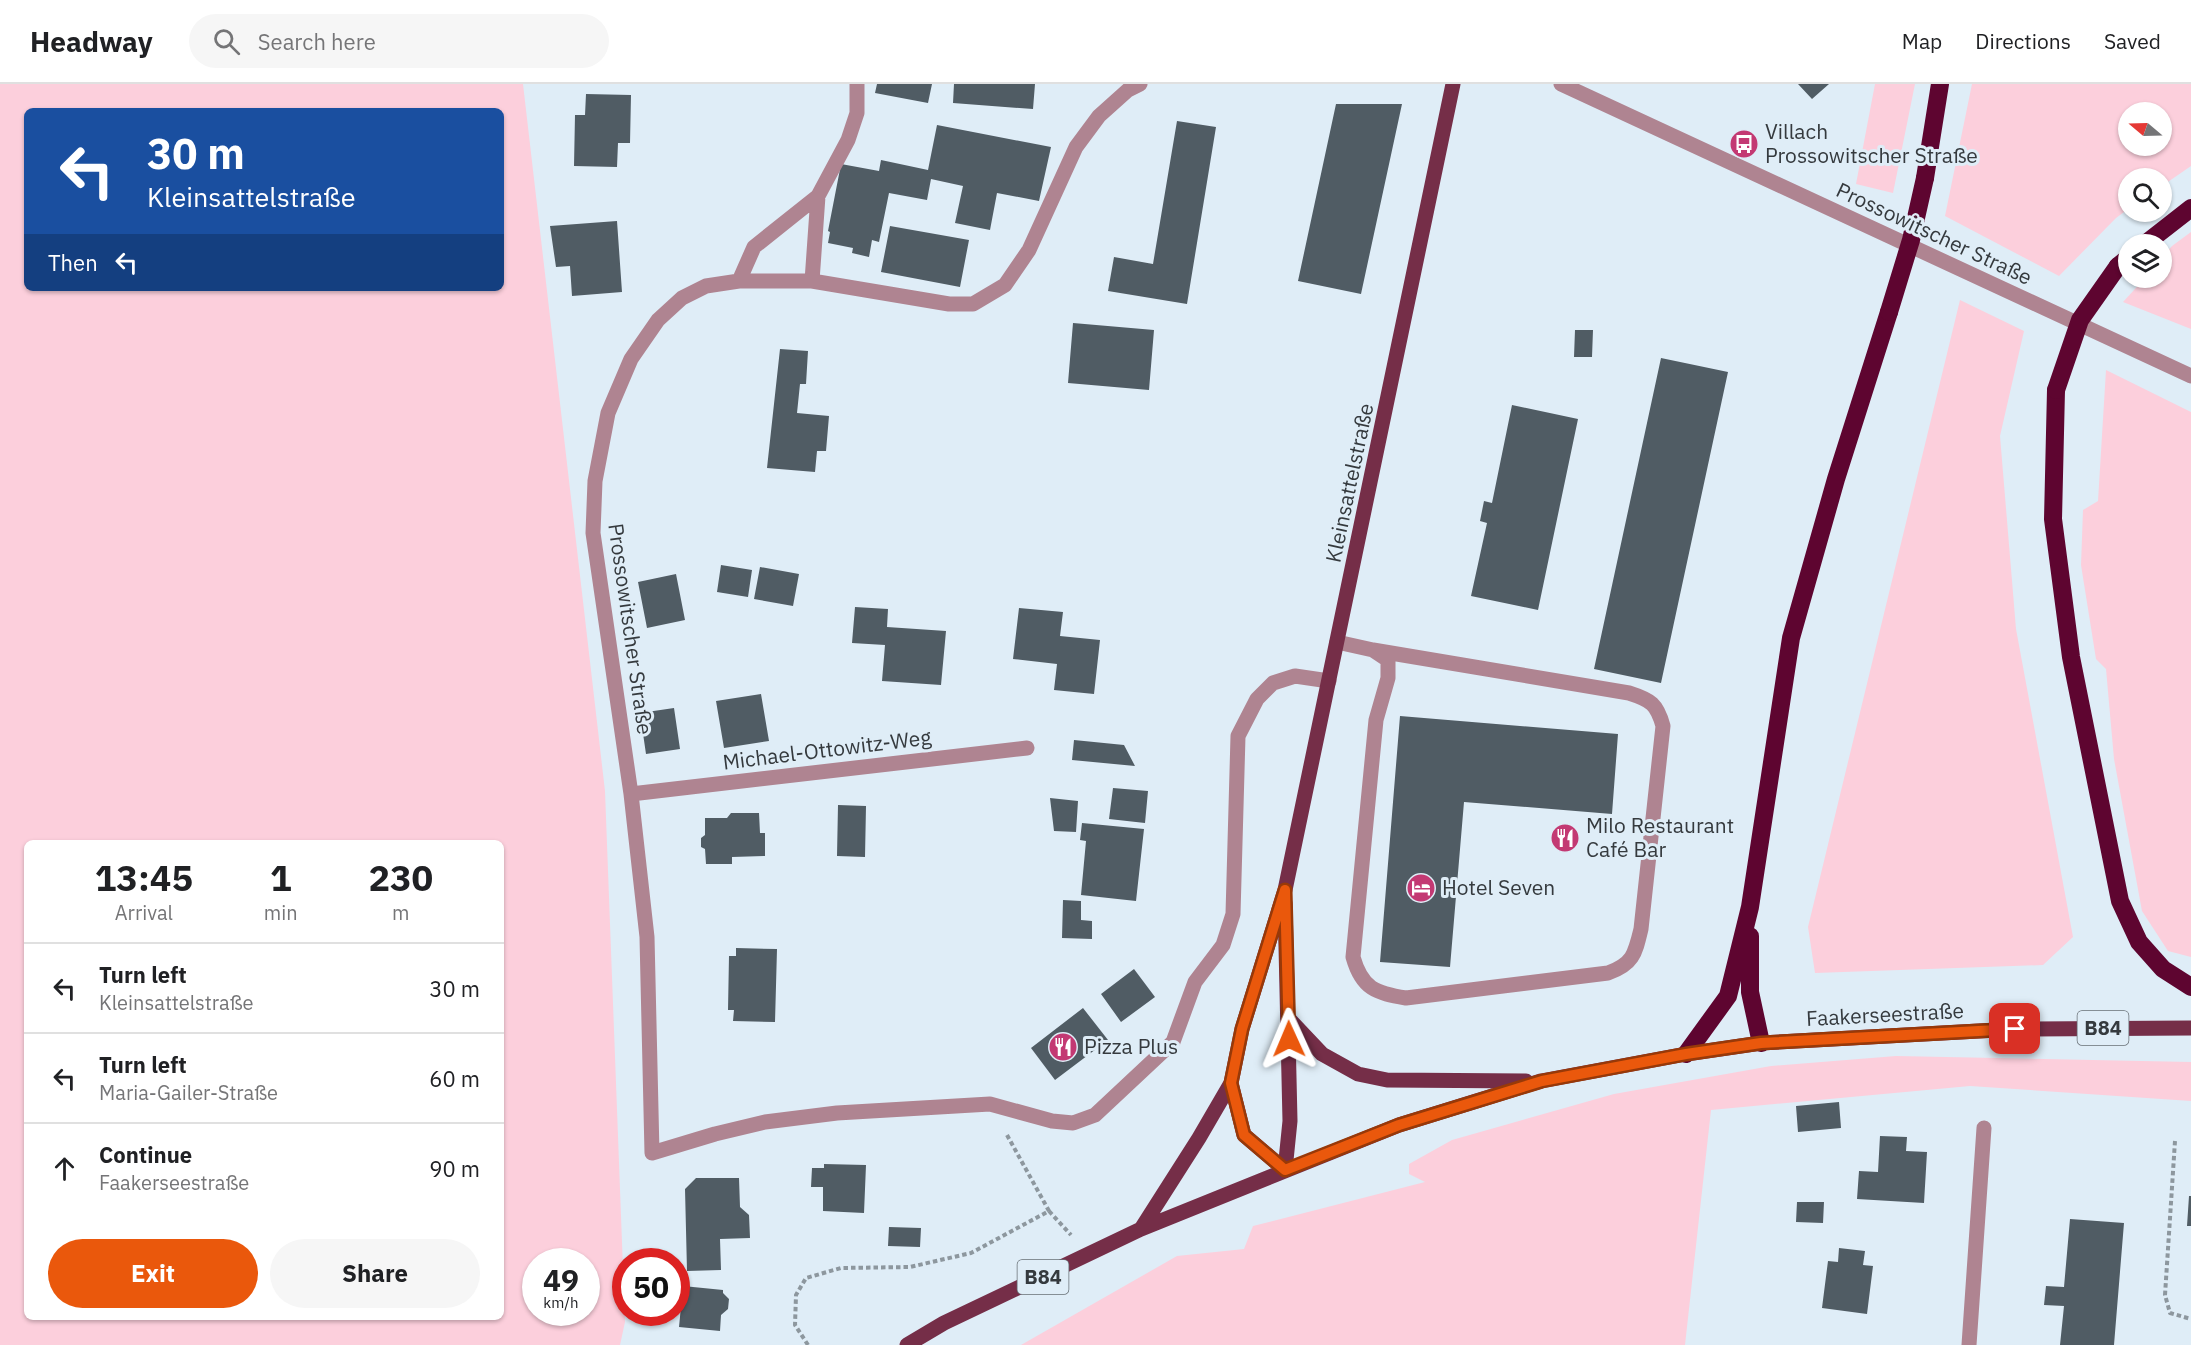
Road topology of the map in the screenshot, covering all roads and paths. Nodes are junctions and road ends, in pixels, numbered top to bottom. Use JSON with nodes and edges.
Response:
{"nodes":[{"id":1,"x":857,"y":84,"type":"edge"},
{"id":2,"x":1140,"y":84,"type":"edge"},
{"id":3,"x":1454,"y":84,"type":"edge"},
{"id":4,"x":1561,"y":84,"type":"edge"},
{"id":5,"x":1940,"y":84,"type":"edge"},
{"id":6,"x":818,"y":196,"type":"junction"},
{"id":7,"x":2191,"y":208,"type":"edge"},
{"id":8,"x":2158,"y":234,"type":"edge"},
{"id":9,"x":2118,"y":269,"type":"edge"},
{"id":10,"x":739,"y":281,"type":"junction"},
{"id":11,"x":812,"y":281,"type":"junction"},
{"id":12,"x":2191,"y":376,"type":"edge"},
{"id":13,"x":1337,"y":642,"type":"junction"},
{"id":14,"x":1373,"y":650,"type":"junction"},
{"id":15,"x":1329,"y":681,"type":"junction"},
{"id":16,"x":1028,"y":748,"type":"dead end"},
{"id":17,"x":631,"y":794,"type":"junction"},
{"id":18,"x":1285,"y":890,"type":"junction"},
{"id":19,"x":1750,"y":908,"type":"junction"},
{"id":20,"x":2191,"y":987,"type":"edge"},
{"id":21,"x":1289,"y":1019,"type":"junction"},
{"id":22,"x":2191,"y":1028,"type":"edge"},
{"id":23,"x":1761,"y":1043,"type":"junction"},
{"id":24,"x":1686,"y":1054,"type":"junction"},
{"id":25,"x":1542,"y":1081,"type":"junction"},
{"id":26,"x":1231,"y":1083,"type":"junction"},
{"id":27,"x":990,"y":1104,"type":"junction"},
{"id":28,"x":1984,"y":1128,"type":"dead end"},
{"id":29,"x":2175,"y":1141,"type":"dead end"},
{"id":30,"x":1285,"y":1170,"type":"junction"},
{"id":31,"x":1141,"y":1229,"type":"junction"},
{"id":32,"x":2191,"y":1319,"type":"edge"},
{"id":33,"x":808,"y":1345,"type":"edge"},
{"id":34,"x":907,"y":1345,"type":"edge"},
{"id":35,"x":1969,"y":1345,"type":"edge"}],
"edges":[{"from":1,"to":6,"type":"street"},
{"from":2,"to":11,"type":"street","name":"Prossowitscher Straße"},
{"from":3,"to":13,"type":"main road","name":"Kleinsattelstraße"},
{"from":4,"to":12,"type":"street","name":"Prossowitscher Straße"},
{"from":5,"to":19,"type":"highway","bridge":true},
{"from":6,"to":10,"type":"street"},
{"from":6,"to":11,"type":"street"},
{"from":7,"to":8,"type":"highway"},
{"from":9,"to":20,"type":"highway","bridge":true},
{"from":10,"to":11,"type":"street","name":"Prossowitscher Straße"},
{"from":10,"to":17,"type":"street","name":"Prossowitscher Straße"},
{"from":13,"to":14,"type":"street"},
{"from":13,"to":15,"type":"main road","name":"Kleinsattelstraße"},
{"from":14,"to":14,"type":"street"},
{"from":15,"to":18,"type":"main road","name":"Kleinsattelstraße"},
{"from":15,"to":27,"type":"street"},
{"from":16,"to":17,"type":"street","name":"Michael-Ottowitz-Weg"},
{"from":17,"to":27,"type":"street","name":"Prossowitscher Straße"},
{"from":18,"to":21,"type":"main road","name":"Kleinsattelstraße"},
{"from":18,"to":26,"type":"main road","name":"Kleinsattelstraße"},
{"from":19,"to":23,"type":"highway"},
{"from":19,"to":24,"type":"highway"},
{"from":21,"to":25,"type":"main road"},
{"from":21,"to":30,"type":"main road","name":"Kleinsattelstraße"},
{"from":22,"to":23,"type":"main road","name":"Faakerseestraße","number":"B84"},
{"from":23,"to":24,"type":"main road","number":"B84"},
{"from":24,"to":25,"type":"main road","number":"B84"},
{"from":25,"to":30,"type":"main road","number":"B84"},
{"from":26,"to":30,"type":"main road","name":"Kleinsattelstraße"},
{"from":26,"to":31,"type":"main road"},
{"from":27,"to":33,"type":"path"},
{"from":28,"to":35,"type":"street"},
{"from":29,"to":32,"type":"path"},
{"from":30,"to":31,"type":"main road","number":"B84"},
{"from":31,"to":34,"type":"main road","number":"B84"}]}
